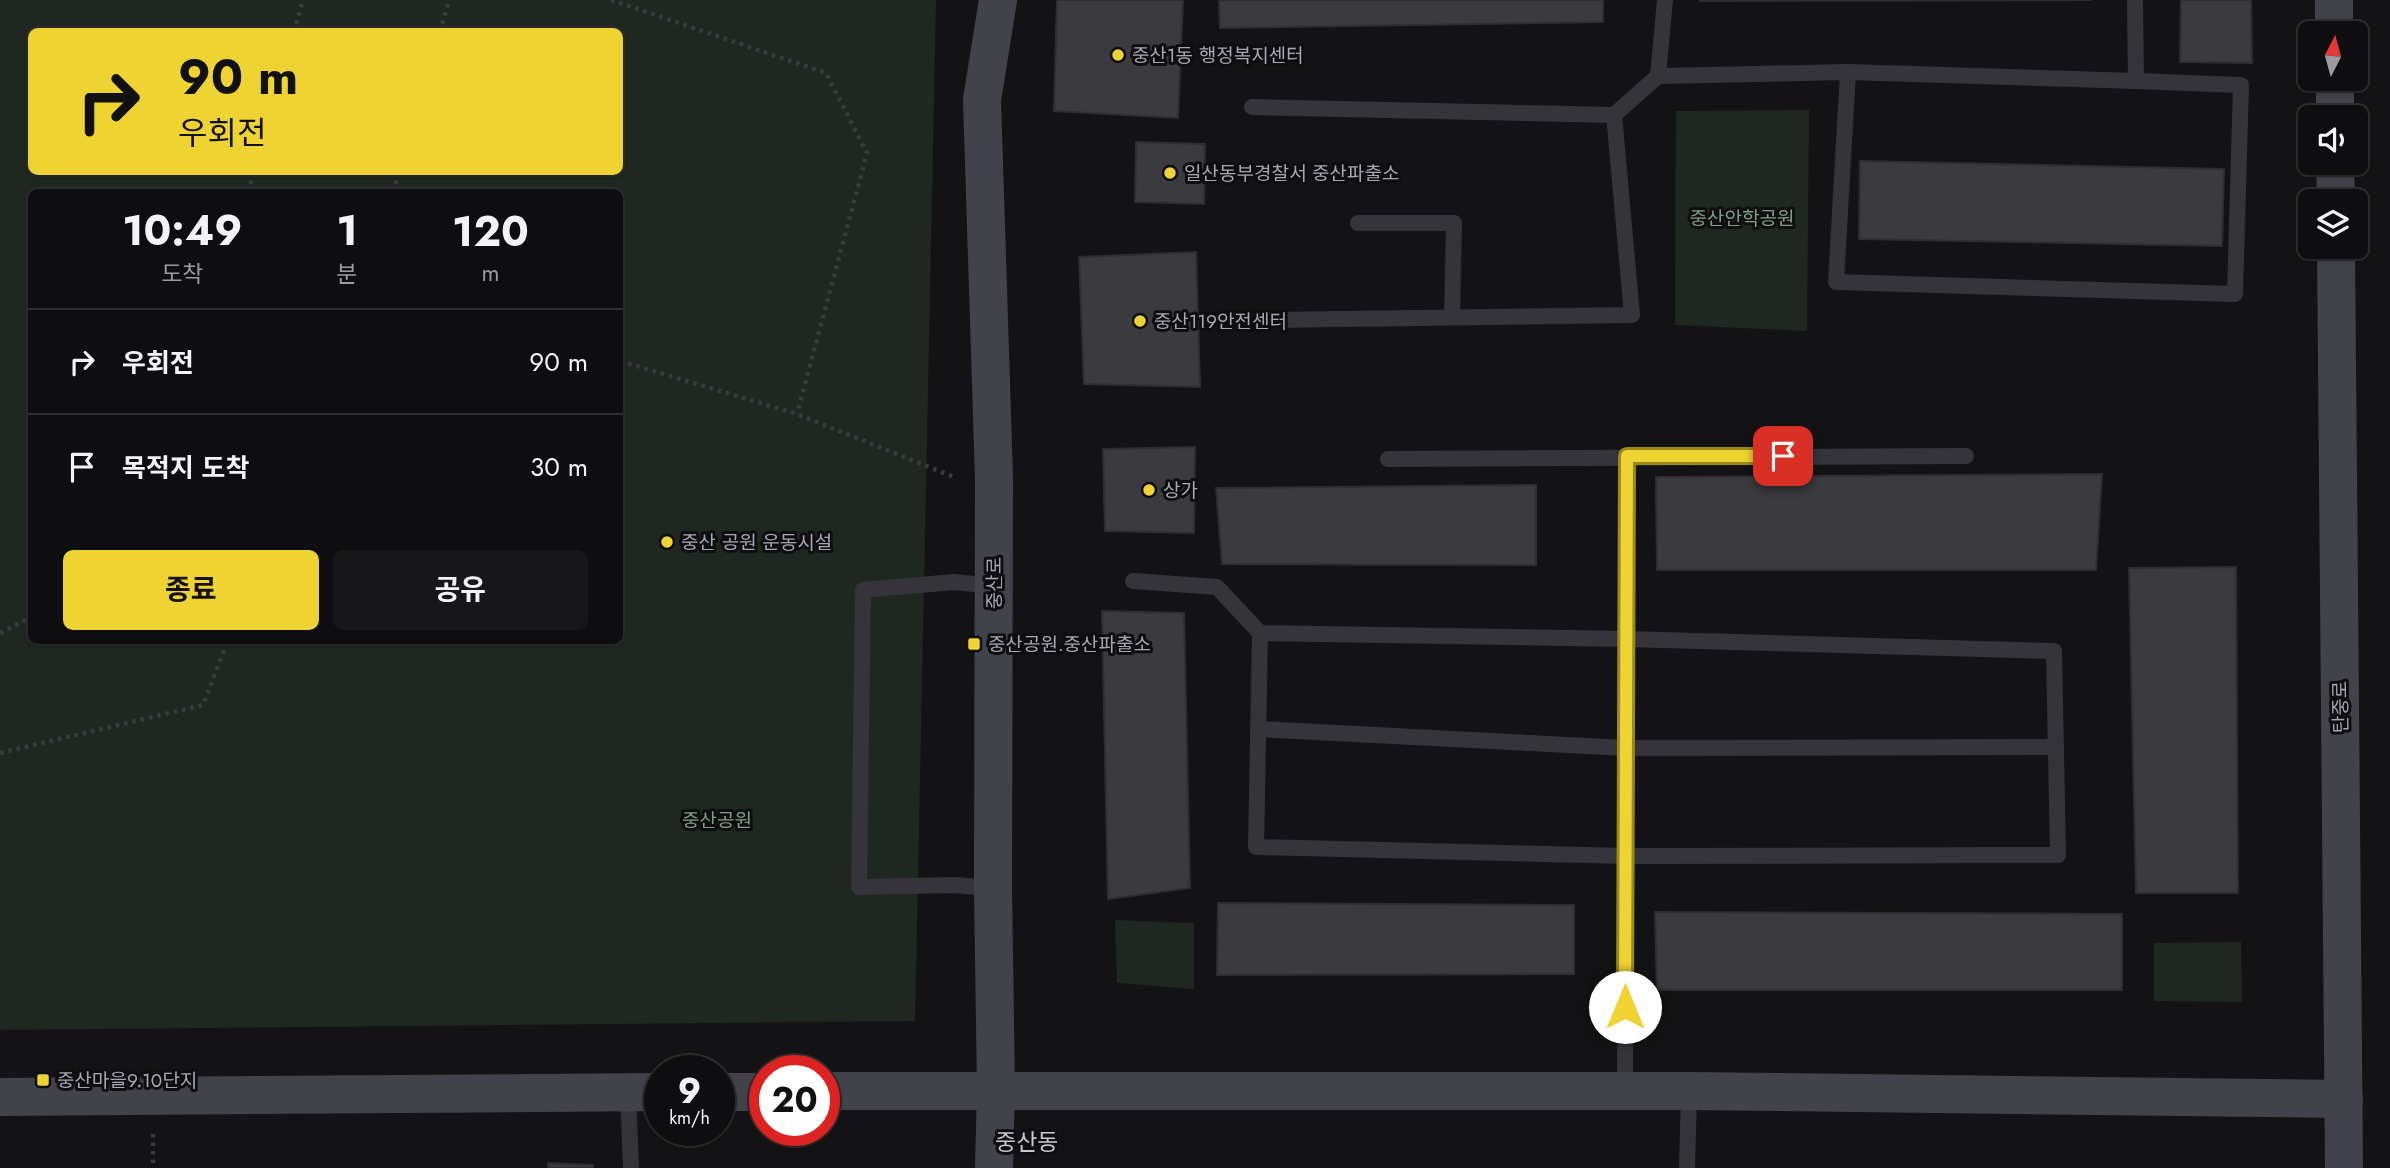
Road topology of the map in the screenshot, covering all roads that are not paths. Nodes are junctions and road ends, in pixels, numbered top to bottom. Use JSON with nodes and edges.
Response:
{"nodes":[{"id":1,"x":998,"y":0,"type":"edge"},
{"id":2,"x":1665,"y":0,"type":"edge"},
{"id":3,"x":2135,"y":0,"type":"edge"},
{"id":4,"x":2334,"y":0,"type":"edge"},
{"id":5,"x":2334,"y":21,"type":"edge"},
{"id":6,"x":1848,"y":72,"type":"junction"},
{"id":7,"x":1658,"y":76,"type":"junction"},
{"id":8,"x":2136,"y":81,"type":"junction"},
{"id":9,"x":1252,"y":107,"type":"dead end"},
{"id":10,"x":1614,"y":115,"type":"junction"},
{"id":11,"x":1358,"y":223,"type":"dead end"},
{"id":12,"x":2336,"y":259,"type":"edge"},
{"id":13,"x":1452,"y":317,"type":"junction"},
{"id":14,"x":1267,"y":320,"type":"dead end"},
{"id":15,"x":1627,"y":456,"type":"junction"},
{"id":16,"x":1966,"y":456,"type":"dead end"},
{"id":17,"x":1388,"y":458,"type":"dead end"},
{"id":18,"x":1133,"y":581,"type":"dead end"},
{"id":19,"x":994,"y":586,"type":"junction"},
{"id":20,"x":1260,"y":633,"type":"junction"},
{"id":21,"x":1626,"y":639,"type":"junction"},
{"id":22,"x":1258,"y":730,"type":"junction"},
{"id":23,"x":2056,"y":747,"type":"junction"},
{"id":24,"x":1626,"y":748,"type":"junction"},
{"id":25,"x":1626,"y":856,"type":"junction"},
{"id":26,"x":993,"y":888,"type":"junction"},
{"id":27,"x":996,"y":1090,"type":"junction"},
{"id":28,"x":840,"y":1091,"type":"edge"},
{"id":29,"x":1625,"y":1091,"type":"junction"},
{"id":30,"x":1689,"y":1091,"type":"junction"},
{"id":31,"x":644,"y":1092,"type":"edge"},
{"id":32,"x":0,"y":1097,"type":"edge"},
{"id":33,"x":2344,"y":1100,"type":"junction"},
{"id":34,"x":631,"y":1168,"type":"edge"},
{"id":35,"x":994,"y":1168,"type":"edge"},
{"id":36,"x":1687,"y":1168,"type":"edge"},
{"id":37,"x":2344,"y":1168,"type":"edge"}],
"edges":[{"from":1,"to":19,"type":"main road","name":"중산로"},
{"from":2,"to":7,"type":"lane"},
{"from":3,"to":8,"type":"lane"},
{"from":4,"to":5,"type":"main road"},
{"from":6,"to":7,"type":"lane"},
{"from":6,"to":8,"type":"lane"},
{"from":6,"to":8,"type":"lane"},
{"from":7,"to":10,"type":"lane"},
{"from":9,"to":10,"type":"lane"},
{"from":10,"to":13,"type":"lane"},
{"from":11,"to":13,"type":"lane"},
{"from":12,"to":33,"type":"main road","name":"탄중로"},
{"from":13,"to":14,"type":"lane"},
{"from":15,"to":16,"type":"lane"},
{"from":15,"to":17,"type":"lane"},
{"from":15,"to":21,"type":"lane"},
{"from":18,"to":20,"type":"lane"},
{"from":19,"to":26,"type":"main road","name":"중산로"},
{"from":19,"to":26,"type":"lane"},
{"from":20,"to":21,"type":"lane"},
{"from":20,"to":22,"type":"lane"},
{"from":21,"to":23,"type":"lane"},
{"from":21,"to":24,"type":"lane"},
{"from":22,"to":24,"type":"lane"},
{"from":22,"to":25,"type":"lane"},
{"from":23,"to":24,"type":"lane"},
{"from":23,"to":25,"type":"lane"},
{"from":24,"to":25,"type":"lane"},
{"from":25,"to":29,"type":"lane"},
{"from":26,"to":27,"type":"main road","name":"중산로"},
{"from":27,"to":28,"type":"main road"},
{"from":27,"to":29,"type":"main road"},
{"from":27,"to":35,"type":"main road","name":"중산로"},
{"from":29,"to":30,"type":"main road"},
{"from":30,"to":33,"type":"main road"},
{"from":30,"to":36,"type":"lane"},
{"from":31,"to":32,"type":"main road"},
{"from":31,"to":34,"type":"lane"},
{"from":33,"to":37,"type":"main road","name":"탄중로"}]}
